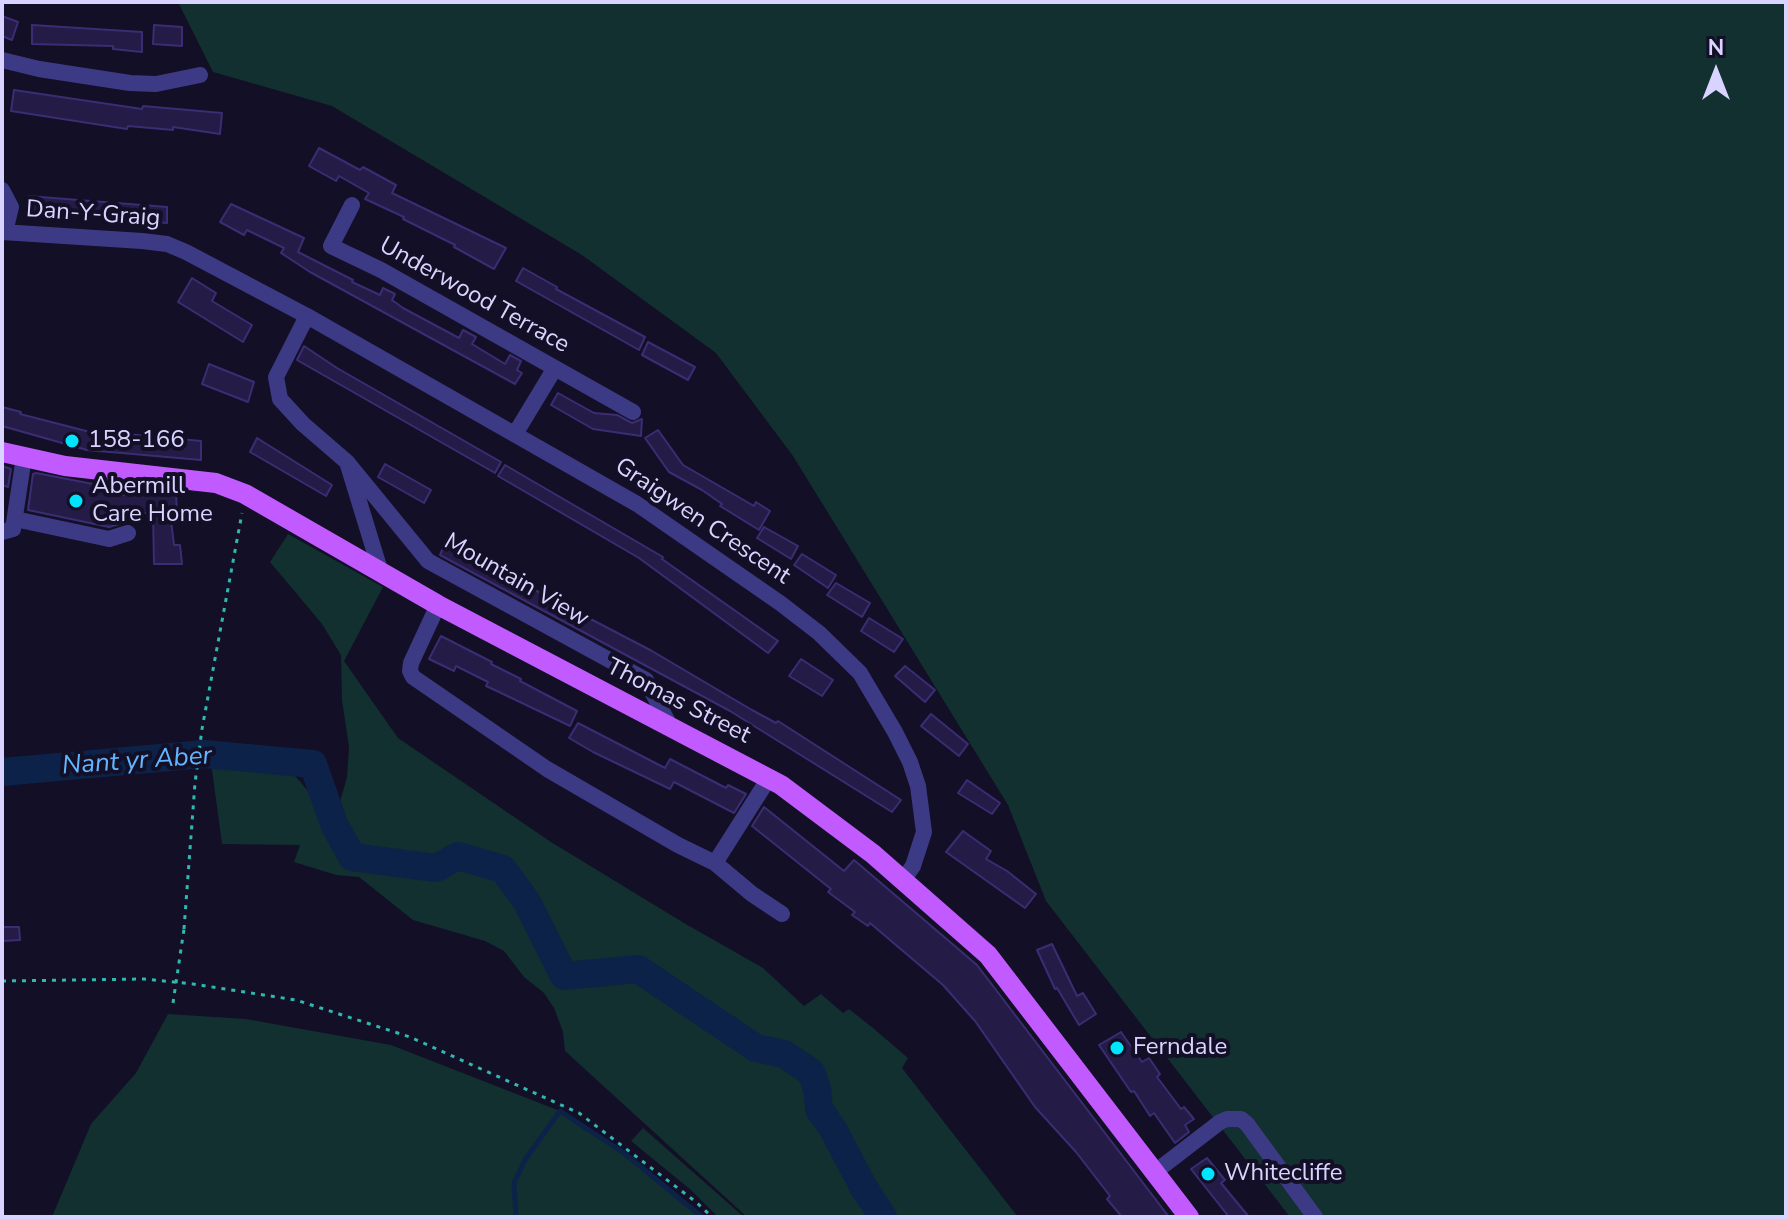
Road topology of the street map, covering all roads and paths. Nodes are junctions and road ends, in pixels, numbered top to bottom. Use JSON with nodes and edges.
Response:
{"nodes":[{"id":1,"x":2,"y":60,"type":"edge"},
{"id":2,"x":200,"y":75,"type":"dead end"},
{"id":3,"x":2,"y":190,"type":"edge"},
{"id":4,"x":352,"y":205,"type":"dead end"},
{"id":5,"x":4,"y":232,"type":"edge"},
{"id":6,"x":307,"y":316,"type":"junction"},
{"id":7,"x":555,"y":368,"type":"junction"},
{"id":8,"x":633,"y":412,"type":"dead end"},
{"id":9,"x":515,"y":434,"type":"junction"},
{"id":10,"x":2,"y":452,"type":"edge"},
{"id":11,"x":24,"y":457,"type":"junction"},
{"id":12,"x":347,"y":462,"type":"junction"},
{"id":13,"x":245,"y":494,"type":"junction"},
{"id":14,"x":15,"y":519,"type":"junction"},
{"id":15,"x":2,"y":532,"type":"edge"},
{"id":16,"x":128,"y":533,"type":"dead end"},
{"id":17,"x":381,"y":573,"type":"junction"},
{"id":18,"x":438,"y":605,"type":"junction"},
{"id":19,"x":671,"y":728,"type":"junction"},
{"id":20,"x":769,"y":778,"type":"junction"},
{"id":21,"x":715,"y":863,"type":"junction"},
{"id":22,"x":903,"y":880,"type":"junction"},
{"id":23,"x":782,"y":914,"type":"dead end"},
{"id":24,"x":2,"y":981,"type":"edge"},
{"id":25,"x":173,"y":1003,"type":"dead end"},
{"id":26,"x":1155,"y":1172,"type":"junction"},
{"id":27,"x":712,"y":1217,"type":"edge"},
{"id":28,"x":1189,"y":1217,"type":"edge"},
{"id":29,"x":1315,"y":1217,"type":"edge"}],
"edges":[{"from":1,"to":2,"type":"street"},
{"from":3,"to":5,"type":"street"},
{"from":4,"to":7,"type":"street","name":"Underwood Terrace"},
{"from":5,"to":6,"type":"street","name":"Dan-Y-Graig"},
{"from":6,"to":9,"type":"street","name":"Graigwen Crescent"},
{"from":6,"to":12,"type":"street","name":"Mountain View"},
{"from":7,"to":8,"type":"street","name":"Underwood Terrace"},
{"from":7,"to":9,"type":"street"},
{"from":9,"to":22,"type":"street","name":"Graigwen Crescent"},
{"from":10,"to":11,"type":"main road","name":"Thomas Street"},
{"from":11,"to":13,"type":"main road","name":"Thomas Street"},
{"from":11,"to":14,"type":"street"},
{"from":12,"to":17,"type":"street"},
{"from":12,"to":19,"type":"street","name":"Mountain View"},
{"from":13,"to":17,"type":"main road","name":"Thomas Street"},
{"from":13,"to":25,"type":"path","bridge":true},
{"from":14,"to":15,"type":"street"},
{"from":14,"to":16,"type":"street"},
{"from":17,"to":18,"type":"main road","name":"Thomas Street"},
{"from":18,"to":19,"type":"main road","name":"Thomas Street"},
{"from":18,"to":21,"type":"street"},
{"from":19,"to":20,"type":"main road","name":"Thomas Street"},
{"from":20,"to":21,"type":"street"},
{"from":20,"to":22,"type":"main road","name":"Thomas Street"},
{"from":21,"to":23,"type":"street"},
{"from":22,"to":26,"type":"main road","name":"Thomas Street"},
{"from":24,"to":27,"type":"path"},
{"from":26,"to":28,"type":"main road","name":"Thomas Street"},
{"from":26,"to":29,"type":"street"}]}
